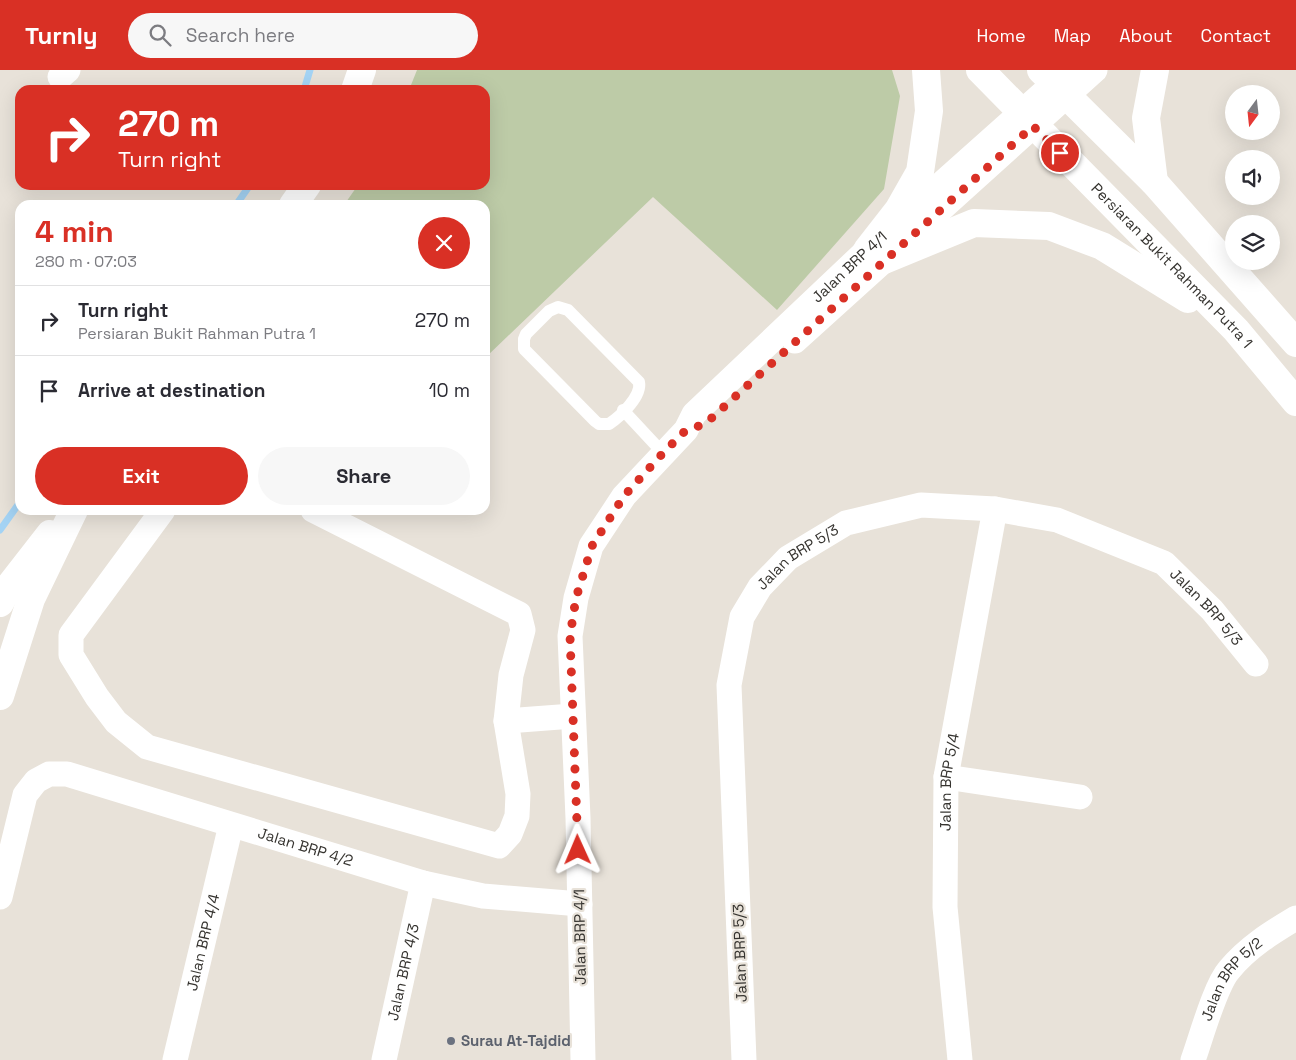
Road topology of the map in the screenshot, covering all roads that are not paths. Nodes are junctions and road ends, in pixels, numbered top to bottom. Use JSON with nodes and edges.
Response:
{"nodes":[{"id":1,"x":362,"y":70,"type":"edge"},
{"id":2,"x":926,"y":70,"type":"edge"},
{"id":3,"x":980,"y":70,"type":"edge"},
{"id":4,"x":1095,"y":70,"type":"edge"},
{"id":5,"x":1155,"y":70,"type":"edge"},
{"id":6,"x":1058,"y":80,"type":"edge"},
{"id":7,"x":357,"y":85,"type":"edge"},
{"id":8,"x":1027,"y":120,"type":"junction"},
{"id":9,"x":1154,"y":182,"type":"junction"},
{"id":10,"x":876,"y":255,"type":"junction"},
{"id":11,"x":1236,"y":330,"type":"junction"},
{"id":12,"x":1296,"y":343,"type":"edge"},
{"id":13,"x":1296,"y":402,"type":"edge"},
{"id":14,"x":623,"y":410,"type":"junction"},
{"id":15,"x":663,"y":453,"type":"junction"},
{"id":16,"x":995,"y":509,"type":"junction"},
{"id":17,"x":64,"y":515,"type":"edge"},
{"id":18,"x":72,"y":515,"type":"edge"},
{"id":19,"x":159,"y":515,"type":"edge"},
{"id":20,"x":323,"y":515,"type":"edge"},
{"id":21,"x":0,"y":603,"type":"edge"},
{"id":22,"x":1256,"y":664,"type":"dead end"},
{"id":23,"x":0,"y":696,"type":"edge"},
{"id":24,"x":573,"y":716,"type":"junction"},
{"id":25,"x":506,"y":721,"type":"junction"},
{"id":26,"x":946,"y":777,"type":"junction"},
{"id":27,"x":1080,"y":797,"type":"dead end"},
{"id":28,"x":231,"y":825,"type":"junction"},
{"id":29,"x":423,"y":884,"type":"junction"},
{"id":30,"x":0,"y":897,"type":"edge"},
{"id":31,"x":580,"y":904,"type":"junction"},
{"id":32,"x":1296,"y":918,"type":"edge"},
{"id":33,"x":175,"y":1060,"type":"edge"},
{"id":34,"x":384,"y":1060,"type":"edge"},
{"id":35,"x":583,"y":1060,"type":"edge"},
{"id":36,"x":744,"y":1060,"type":"edge"},
{"id":37,"x":960,"y":1060,"type":"edge"},
{"id":38,"x":1194,"y":1060,"type":"edge"}],
"edges":[{"from":1,"to":7,"type":"main road"},
{"from":2,"to":10,"type":"main road"},
{"from":3,"to":8,"type":"main road","name":"Persiaran Bukit Rahman Putra 1"},
{"from":4,"to":6,"type":"street","name":"Jalan BRP 4/1"},
{"from":5,"to":9,"type":"main road"},
{"from":6,"to":8,"type":"street","name":"Jalan BRP 4/1"},
{"from":6,"to":9,"type":"main road"},
{"from":8,"to":10,"type":"street","name":"Jalan BRP 4/1"},
{"from":8,"to":11,"type":"main road","name":"Persiaran Bukit Rahman Putra 1"},
{"from":9,"to":12,"type":"main road"},
{"from":10,"to":11,"type":"main road"},
{"from":10,"to":15,"type":"street","name":"Jalan BRP 4/1"},
{"from":11,"to":13,"type":"main road","name":"Persiaran Bukit Rahman Putra 1"},
{"from":14,"to":14,"type":"lane"},
{"from":14,"to":15,"type":"lane"},
{"from":15,"to":24,"type":"street","name":"Jalan BRP 4/1"},
{"from":16,"to":22,"type":"street","name":"Jalan BRP 5/3"},
{"from":16,"to":26,"type":"street","name":"Jalan BRP 5/4"},
{"from":16,"to":36,"type":"street","name":"Jalan BRP 5/3"},
{"from":17,"to":21,"type":"main road"},
{"from":18,"to":23,"type":"main road"},
{"from":19,"to":25,"type":"street"},
{"from":20,"to":25,"type":"street"},
{"from":24,"to":25,"type":"street"},
{"from":24,"to":31,"type":"street","name":"Jalan BRP 4/1"},
{"from":26,"to":27,"type":"street"},
{"from":26,"to":37,"type":"street","name":"Jalan BRP 5/4"},
{"from":28,"to":29,"type":"street","name":"Jalan BRP 4/2"},
{"from":28,"to":30,"type":"street","name":"Jalan BRP 4/2"},
{"from":28,"to":33,"type":"street","name":"Jalan BRP 4/4"},
{"from":29,"to":31,"type":"street","name":"Jalan BRP 4/2"},
{"from":29,"to":34,"type":"street","name":"Jalan BRP 4/3"},
{"from":31,"to":35,"type":"street","name":"Jalan BRP 4/1"},
{"from":32,"to":38,"type":"street","name":"Jalan BRP 5/2"}]}
